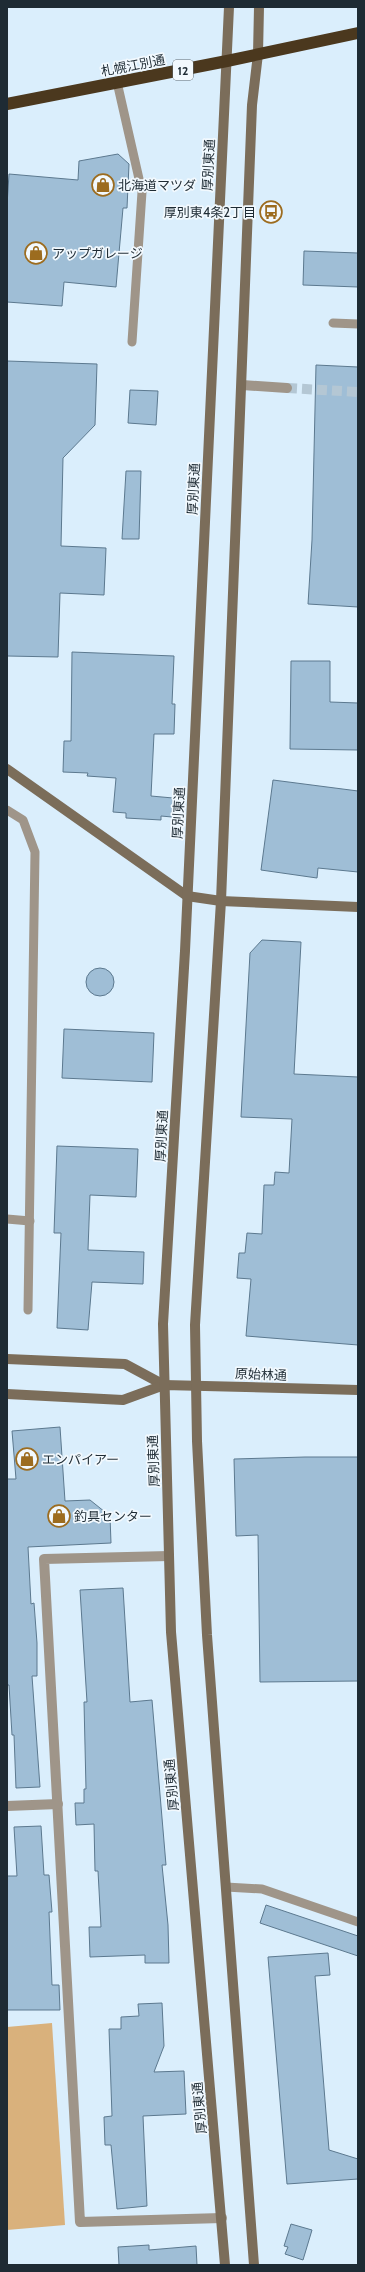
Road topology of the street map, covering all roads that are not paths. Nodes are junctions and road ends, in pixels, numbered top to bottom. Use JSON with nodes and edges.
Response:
{"nodes":[{"id":1,"x":229,"y":7,"type":"edge"},
{"id":2,"x":260,"y":7,"type":"edge"},
{"id":3,"x":358,"y":33,"type":"edge"},
{"id":4,"x":258,"y":54,"type":"junction"},
{"id":5,"x":227,"y":61,"type":"junction"},
{"id":6,"x":117,"y":82,"type":"junction"},
{"id":7,"x":7,"y":104,"type":"edge"},
{"id":8,"x":333,"y":323,"type":"dead end"},
{"id":9,"x":358,"y":324,"type":"edge"},
{"id":10,"x":132,"y":342,"type":"dead end"},
{"id":11,"x":242,"y":385,"type":"junction"},
{"id":12,"x":287,"y":388,"type":"tunnel mouth"},
{"id":13,"x":7,"y":769,"type":"edge"},
{"id":14,"x":7,"y":810,"type":"edge"},
{"id":15,"x":187,"y":896,"type":"junction"},
{"id":16,"x":221,"y":901,"type":"junction"},
{"id":17,"x":358,"y":907,"type":"edge"},
{"id":18,"x":7,"y":1219,"type":"edge"},
{"id":19,"x":30,"y":1221,"type":"junction"},
{"id":20,"x":28,"y":1310,"type":"dead end"},
{"id":21,"x":7,"y":1359,"type":"edge"},
{"id":22,"x":164,"y":1386,"type":"junction"},
{"id":23,"x":197,"y":1386,"type":"junction"},
{"id":24,"x":358,"y":1390,"type":"edge"},
{"id":25,"x":7,"y":1394,"type":"edge"},
{"id":26,"x":169,"y":1556,"type":"junction"},
{"id":27,"x":58,"y":1804,"type":"junction"},
{"id":28,"x":7,"y":1806,"type":"edge"},
{"id":29,"x":226,"y":1887,"type":"junction"},
{"id":30,"x":358,"y":1922,"type":"edge"},
{"id":31,"x":222,"y":2218,"type":"junction"},
{"id":32,"x":225,"y":2265,"type":"edge"},
{"id":33,"x":254,"y":2265,"type":"edge"}],
"edges":[{"from":1,"to":5,"type":"street","name":"厚別東通"},
{"from":2,"to":4,"type":"street"},
{"from":3,"to":4,"type":"highway","name":"札幌江別通","number":"12"},
{"from":4,"to":5,"type":"highway","name":"札幌江別通","number":"12"},
{"from":4,"to":11,"type":"street"},
{"from":5,"to":6,"type":"highway","name":"札幌江別通","number":"12"},
{"from":5,"to":15,"type":"street","name":"厚別東通"},
{"from":6,"to":7,"type":"highway","name":"札幌江別通","number":"12"},
{"from":6,"to":10,"type":"lane"},
{"from":8,"to":9,"type":"lane"},
{"from":11,"to":12,"type":"street"},
{"from":11,"to":16,"type":"street"},
{"from":13,"to":15,"type":"street"},
{"from":14,"to":19,"type":"lane"},
{"from":15,"to":16,"type":"street"},
{"from":15,"to":22,"type":"street","name":"厚別東通"},
{"from":16,"to":17,"type":"street"},
{"from":16,"to":23,"type":"street"},
{"from":18,"to":19,"type":"lane"},
{"from":19,"to":20,"type":"lane"},
{"from":21,"to":22,"type":"street","name":"原始林通"},
{"from":22,"to":23,"type":"street","name":"原始林通"},
{"from":22,"to":25,"type":"street","name":"原始林通"},
{"from":22,"to":26,"type":"street","name":"厚別東通"},
{"from":23,"to":24,"type":"street","name":"原始林通"},
{"from":23,"to":29,"type":"street"},
{"from":26,"to":27,"type":"street"},
{"from":26,"to":31,"type":"street","name":"厚別東通"},
{"from":27,"to":28,"type":"street"},
{"from":27,"to":31,"type":"street"},
{"from":29,"to":30,"type":"lane"},
{"from":29,"to":33,"type":"street"},
{"from":31,"to":32,"type":"street","name":"厚別東通"}]}
